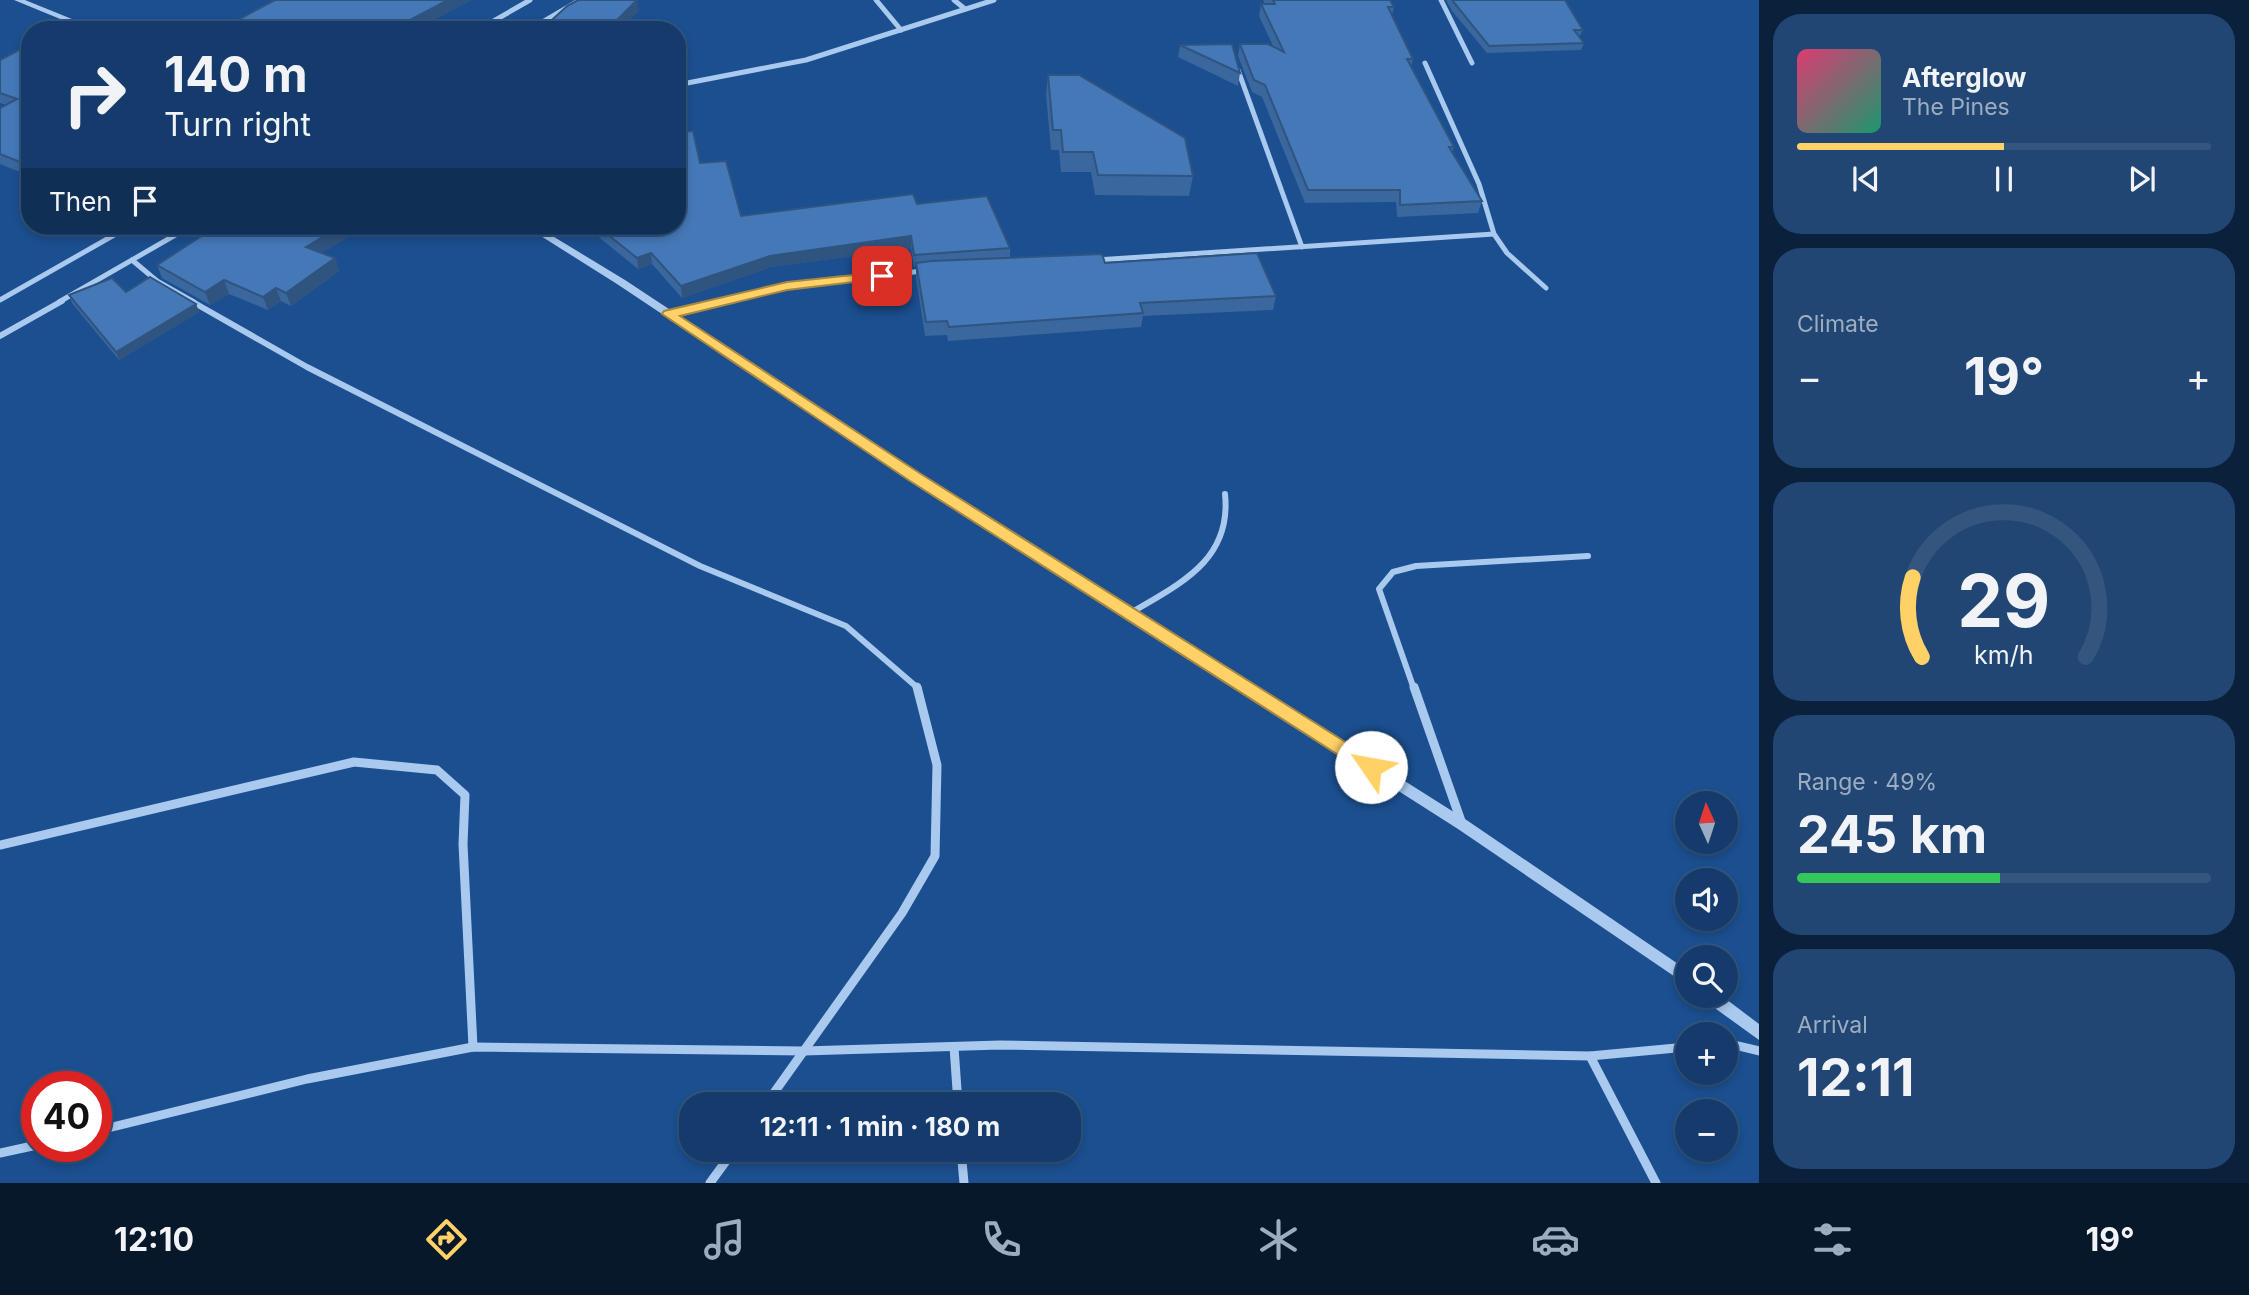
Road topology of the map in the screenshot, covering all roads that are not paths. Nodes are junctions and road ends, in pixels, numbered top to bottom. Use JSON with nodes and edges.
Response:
{"nodes":[{"id":1,"x":18,"y":0,"type":"edge"},
{"id":2,"x":530,"y":0,"type":"edge"},
{"id":3,"x":580,"y":0,"type":"edge"},
{"id":4,"x":876,"y":0,"type":"edge"},
{"id":5,"x":954,"y":0,"type":"edge"},
{"id":6,"x":994,"y":0,"type":"edge"},
{"id":7,"x":1441,"y":0,"type":"edge"},
{"id":8,"x":965,"y":9,"type":"junction"},
{"id":9,"x":72,"y":21,"type":"edge"},
{"id":10,"x":494,"y":21,"type":"edge"},
{"id":11,"x":544,"y":21,"type":"edge"},
{"id":12,"x":901,"y":30,"type":"junction"},
{"id":13,"x":1234,"y":59,"type":"edge"},
{"id":14,"x":1425,"y":63,"type":"dead end"},
{"id":15,"x":1472,"y":64,"type":"dead end"},
{"id":16,"x":686,"y":83,"type":"edge"},
{"id":17,"x":1494,"y":234,"type":"junction"},
{"id":18,"x":114,"y":235,"type":"edge"},
{"id":19,"x":175,"y":235,"type":"edge"},
{"id":20,"x":544,"y":235,"type":"edge"},
{"id":21,"x":1302,"y":247,"type":"junction"},
{"id":22,"x":132,"y":260,"type":"junction"},
{"id":23,"x":1081,"y":261,"type":"edge"},
{"id":24,"x":930,"y":270,"type":"edge"},
{"id":25,"x":1546,"y":288,"type":"dead end"},
{"id":26,"x":0,"y":300,"type":"edge"},
{"id":27,"x":669,"y":314,"type":"junction"},
{"id":28,"x":0,"y":336,"type":"edge"},
{"id":29,"x":1225,"y":494,"type":"dead end"},
{"id":30,"x":1588,"y":556,"type":"dead end"},
{"id":31,"x":1129,"y":614,"type":"junction"},
{"id":32,"x":1462,"y":825,"type":"junction"},
{"id":33,"x":0,"y":845,"type":"edge"},
{"id":34,"x":1675,"y":970,"type":"edge"},
{"id":35,"x":1726,"y":1008,"type":"edge"},
{"id":36,"x":1759,"y":1033,"type":"edge"},
{"id":37,"x":954,"y":1046,"type":"junction"},
{"id":38,"x":1738,"y":1046,"type":"edge"},
{"id":39,"x":473,"y":1047,"type":"junction"},
{"id":40,"x":1675,"y":1048,"type":"edge"},
{"id":41,"x":803,"y":1051,"type":"junction"},
{"id":42,"x":1759,"y":1051,"type":"edge"},
{"id":43,"x":1590,"y":1056,"type":"junction"},
{"id":44,"x":774,"y":1092,"type":"edge"},
{"id":45,"x":957,"y":1092,"type":"edge"},
{"id":46,"x":112,"y":1127,"type":"edge"},
{"id":47,"x":21,"y":1148,"type":"edge"},
{"id":48,"x":0,"y":1153,"type":"edge"},
{"id":49,"x":725,"y":1162,"type":"edge"},
{"id":50,"x":962,"y":1162,"type":"edge"},
{"id":51,"x":710,"y":1183,"type":"edge"},
{"id":52,"x":964,"y":1183,"type":"edge"},
{"id":53,"x":1656,"y":1183,"type":"edge"}],
"edges":[{"from":1,"to":9,"type":"street"},
{"from":2,"to":10,"type":"street"},
{"from":3,"to":11,"type":"street"},
{"from":4,"to":12,"type":"street"},
{"from":5,"to":8,"type":"street"},
{"from":6,"to":8,"type":"street"},
{"from":7,"to":15,"type":"street"},
{"from":8,"to":12,"type":"street"},
{"from":12,"to":16,"type":"street"},
{"from":13,"to":21,"type":"street"},
{"from":14,"to":17,"type":"street"},
{"from":17,"to":21,"type":"street"},
{"from":17,"to":25,"type":"street"},
{"from":18,"to":26,"type":"street"},
{"from":19,"to":22,"type":"street"},
{"from":20,"to":27,"type":"street"},
{"from":21,"to":23,"type":"street"},
{"from":22,"to":28,"type":"street"},
{"from":22,"to":41,"type":"street"},
{"from":24,"to":27,"type":"street"},
{"from":27,"to":31,"type":"street"},
{"from":29,"to":31,"type":"street"},
{"from":30,"to":32,"type":"street"},
{"from":31,"to":32,"type":"street"},
{"from":32,"to":34,"type":"street"},
{"from":33,"to":39,"type":"street"},
{"from":35,"to":36,"type":"street"},
{"from":37,"to":41,"type":"street"},
{"from":37,"to":43,"type":"street"},
{"from":37,"to":45,"type":"street"},
{"from":38,"to":42,"type":"street"},
{"from":39,"to":41,"type":"street"},
{"from":39,"to":46,"type":"street"},
{"from":40,"to":43,"type":"street"},
{"from":41,"to":44,"type":"street"},
{"from":43,"to":53,"type":"street"},
{"from":47,"to":48,"type":"street"},
{"from":49,"to":51,"type":"street"},
{"from":50,"to":52,"type":"street"}]}
